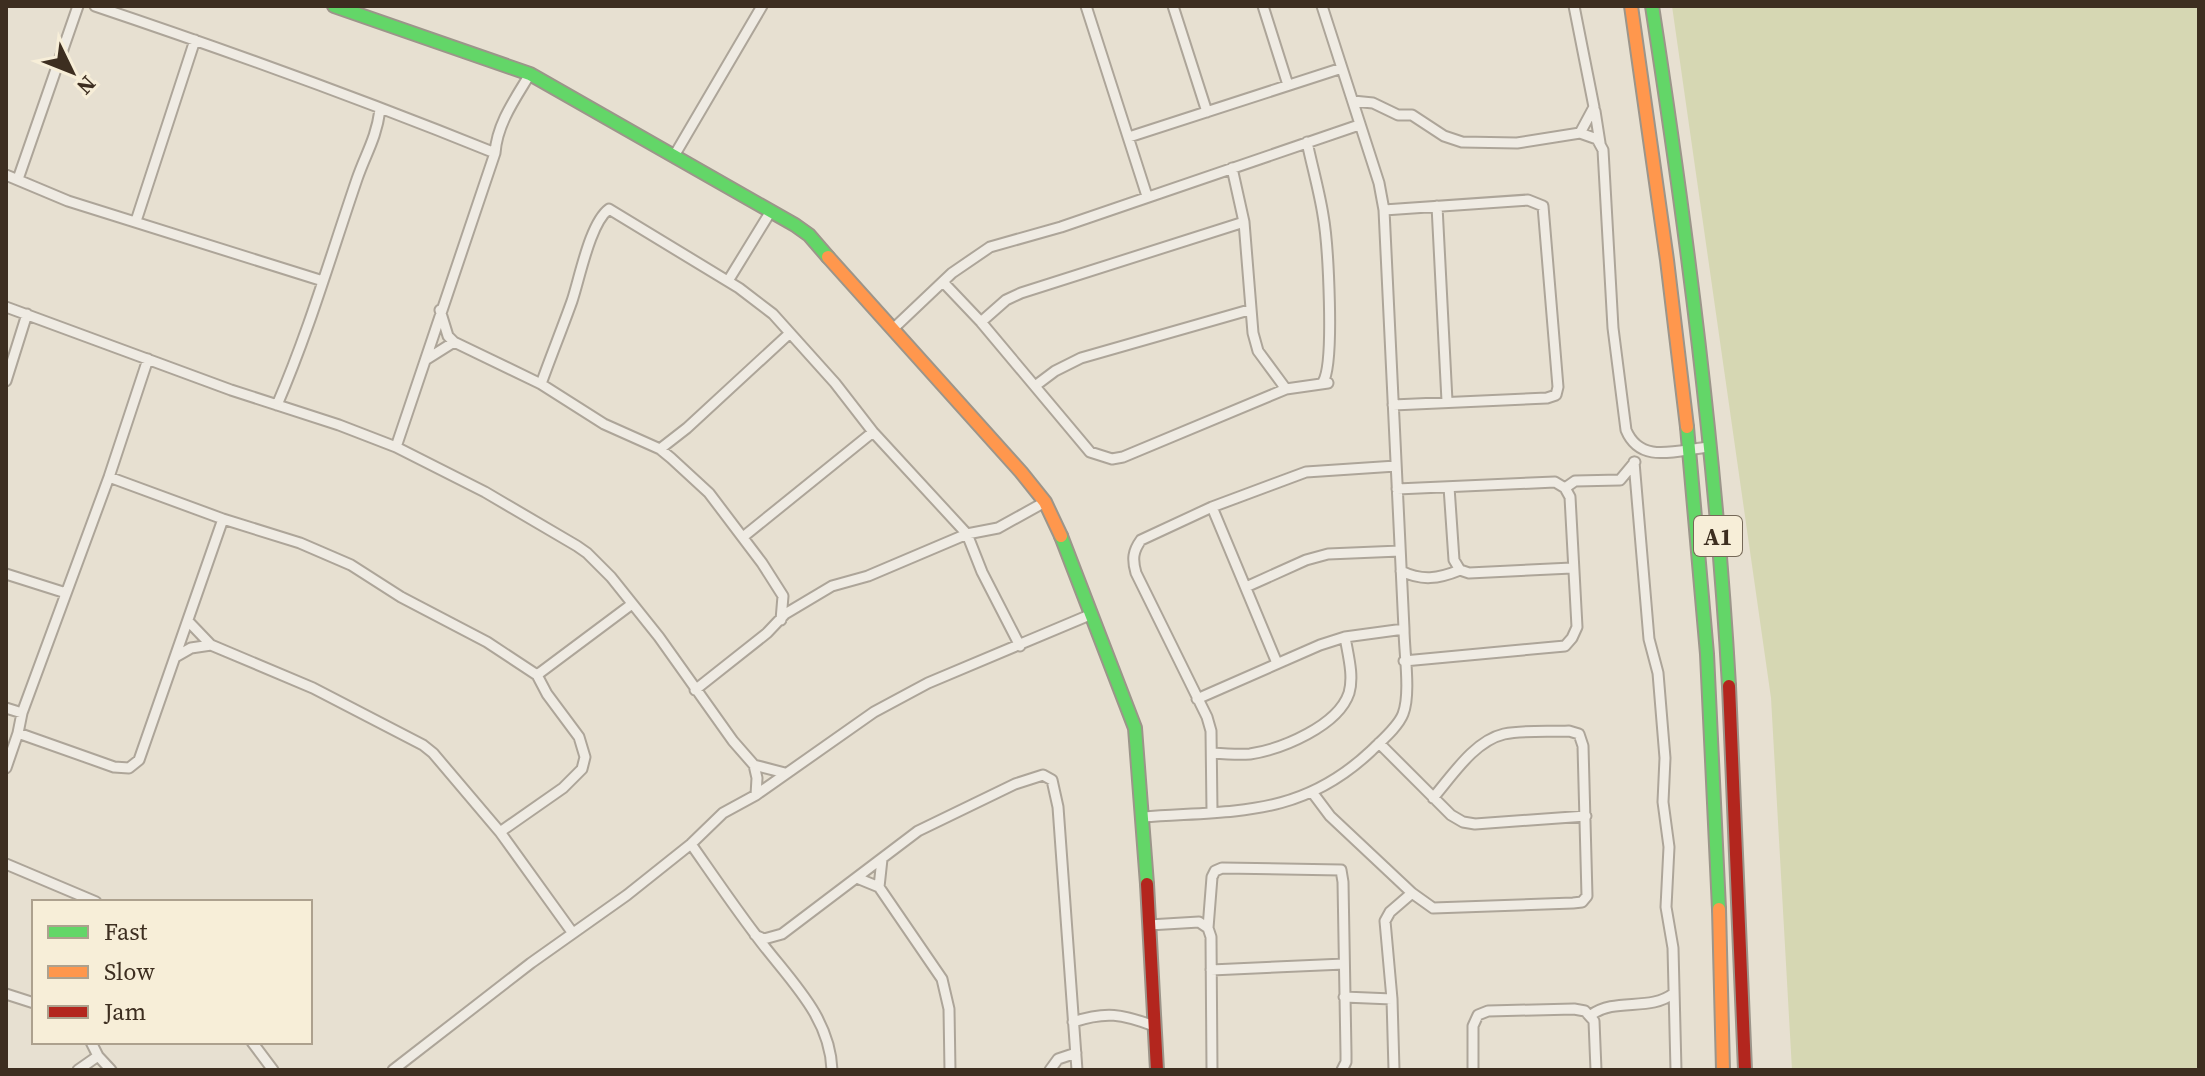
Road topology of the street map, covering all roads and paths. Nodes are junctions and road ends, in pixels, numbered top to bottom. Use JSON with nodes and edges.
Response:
{"nodes":[{"id":1,"x":78,"y":6,"type":"edge"},
{"id":2,"x":95,"y":6,"type":"edge"},
{"id":3,"x":334,"y":6,"type":"edge"},
{"id":4,"x":762,"y":6,"type":"edge"},
{"id":5,"x":1086,"y":6,"type":"edge"},
{"id":6,"x":1173,"y":6,"type":"edge"},
{"id":7,"x":1263,"y":6,"type":"edge"},
{"id":8,"x":1322,"y":6,"type":"edge"},
{"id":9,"x":1574,"y":6,"type":"edge"},
{"id":10,"x":1631,"y":6,"type":"edge"},
{"id":11,"x":1652,"y":6,"type":"edge"},
{"id":12,"x":195,"y":40,"type":"junction"},
{"id":13,"x":1342,"y":68,"type":"junction"},
{"id":14,"x":530,"y":74,"type":"junction"},
{"id":15,"x":1288,"y":85,"type":"junction"},
{"id":16,"x":1353,"y":101,"type":"junction"},
{"id":17,"x":1594,"y":107,"type":"junction"},
{"id":18,"x":380,"y":110,"type":"junction"},
{"id":19,"x":1207,"y":112,"type":"junction"},
{"id":20,"x":1359,"y":125,"type":"junction"},
{"id":21,"x":1580,"y":133,"type":"junction"},
{"id":22,"x":1129,"y":137,"type":"junction"},
{"id":23,"x":1307,"y":142,"type":"junction"},
{"id":24,"x":1600,"y":143,"type":"junction"},
{"id":25,"x":495,"y":153,"type":"junction"},
{"id":26,"x":674,"y":156,"type":"junction"},
{"id":27,"x":1232,"y":168,"type":"junction"},
{"id":28,"x":6,"y":175,"type":"edge"},
{"id":29,"x":18,"y":179,"type":"junction"},
{"id":30,"x":1147,"y":196,"type":"junction"},
{"id":31,"x":1437,"y":206,"type":"junction"},
{"id":32,"x":1384,"y":210,"type":"junction"},
{"id":33,"x":771,"y":211,"type":"junction"},
{"id":34,"x":136,"y":221,"type":"junction"},
{"id":35,"x":1244,"y":222,"type":"junction"},
{"id":36,"x":323,"y":281,"type":"junction"},
{"id":37,"x":728,"y":281,"type":"junction"},
{"id":38,"x":943,"y":282,"type":"junction"},
{"id":39,"x":6,"y":307,"type":"edge"},
{"id":40,"x":440,"y":310,"type":"junction"},
{"id":41,"x":1249,"y":310,"type":"junction"},
{"id":42,"x":27,"y":314,"type":"junction"},
{"id":43,"x":981,"y":322,"type":"junction"},
{"id":44,"x":894,"y":328,"type":"junction"},
{"id":45,"x":790,"y":333,"type":"junction"},
{"id":46,"x":454,"y":342,"type":"junction"},
{"id":47,"x":148,"y":359,"type":"junction"},
{"id":48,"x":426,"y":360,"type":"junction"},
{"id":49,"x":6,"y":381,"type":"edge"},
{"id":50,"x":541,"y":384,"type":"junction"},
{"id":51,"x":1035,"y":386,"type":"junction"},
{"id":52,"x":1286,"y":389,"type":"junction"},
{"id":53,"x":1447,"y":401,"type":"junction"},
{"id":54,"x":277,"y":405,"type":"junction"},
{"id":55,"x":1393,"y":405,"type":"junction"},
{"id":56,"x":873,"y":432,"type":"junction"},
{"id":57,"x":396,"y":447,"type":"junction"},
{"id":58,"x":1710,"y":447,"type":"junction"},
{"id":59,"x":1689,"y":448,"type":"junction"},
{"id":60,"x":660,"y":449,"type":"junction"},
{"id":61,"x":1642,"y":451,"type":"junction"},
{"id":62,"x":1634,"y":462,"type":"junction"},
{"id":63,"x":1396,"y":466,"type":"junction"},
{"id":64,"x":109,"y":477,"type":"junction"},
{"id":65,"x":1449,"y":487,"type":"junction"},
{"id":66,"x":1565,"y":488,"type":"junction"},
{"id":67,"x":1397,"y":489,"type":"junction"},
{"id":68,"x":1045,"y":502,"type":"junction"},
{"id":69,"x":1212,"y":507,"type":"junction"},
{"id":70,"x":223,"y":519,"type":"junction"},
{"id":71,"x":967,"y":534,"type":"junction"},
{"id":72,"x":743,"y":537,"type":"junction"},
{"id":73,"x":1400,"y":551,"type":"junction"},
{"id":74,"x":1572,"y":568,"type":"junction"},
{"id":75,"x":1460,"y":570,"type":"junction"},
{"id":76,"x":1401,"y":571,"type":"junction"},
{"id":77,"x":6,"y":574,"type":"edge"},
{"id":78,"x":1246,"y":587,"type":"junction"},
{"id":79,"x":66,"y":593,"type":"junction"},
{"id":80,"x":783,"y":596,"type":"junction"},
{"id":81,"x":804,"y":603,"type":"junction"},
{"id":82,"x":632,"y":604,"type":"junction"},
{"id":83,"x":1092,"y":614,"type":"junction"},
{"id":84,"x":781,"y":620,"type":"junction"},
{"id":85,"x":189,"y":622,"type":"junction"},
{"id":86,"x":1404,"y":629,"type":"junction"},
{"id":87,"x":1345,"y":637,"type":"junction"},
{"id":88,"x":211,"y":645,"type":"junction"},
{"id":89,"x":1020,"y":646,"type":"junction"},
{"id":90,"x":175,"y":657,"type":"junction"},
{"id":91,"x":1404,"y":661,"type":"junction"},
{"id":92,"x":1277,"y":663,"type":"junction"},
{"id":93,"x":537,"y":675,"type":"junction"},
{"id":94,"x":695,"y":690,"type":"junction"},
{"id":95,"x":1197,"y":699,"type":"junction"},
{"id":96,"x":6,"y":708,"type":"edge"},
{"id":97,"x":22,"y":713,"type":"junction"},
{"id":98,"x":18,"y":733,"type":"junction"},
{"id":99,"x":1379,"y":743,"type":"junction"},
{"id":100,"x":1212,"y":753,"type":"junction"},
{"id":101,"x":754,"y":765,"type":"junction"},
{"id":102,"x":6,"y":768,"type":"edge"},
{"id":103,"x":785,"y":773,"type":"junction"},
{"id":104,"x":1312,"y":792,"type":"junction"},
{"id":105,"x":756,"y":795,"type":"junction"},
{"id":106,"x":1433,"y":798,"type":"junction"},
{"id":107,"x":1212,"y":811,"type":"junction"},
{"id":108,"x":1586,"y":816,"type":"junction"},
{"id":109,"x":1143,"y":817,"type":"junction"},
{"id":110,"x":500,"y":832,"type":"junction"},
{"id":111,"x":691,"y":844,"type":"junction"},
{"id":112,"x":882,"y":858,"type":"junction"},
{"id":113,"x":6,"y":864,"type":"edge"},
{"id":114,"x":857,"y":878,"type":"junction"},
{"id":115,"x":879,"y":887,"type":"junction"},
{"id":116,"x":1412,"y":893,"type":"junction"},
{"id":117,"x":91,"y":900,"type":"edge"},
{"id":118,"x":1149,"y":925,"type":"junction"},
{"id":119,"x":1208,"y":928,"type":"junction"},
{"id":120,"x":572,"y":932,"type":"junction"},
{"id":121,"x":782,"y":934,"type":"junction"},
{"id":122,"x":755,"y":935,"type":"junction"},
{"id":123,"x":775,"y":960,"type":"junction"},
{"id":124,"x":1344,"y":964,"type":"junction"},
{"id":125,"x":1211,"y":970,"type":"junction"},
{"id":126,"x":1674,"y":993,"type":"junction"},
{"id":127,"x":6,"y":994,"type":"edge"},
{"id":128,"x":1344,"y":997,"type":"junction"},
{"id":129,"x":1392,"y":999,"type":"junction"},
{"id":130,"x":32,"y":1002,"type":"edge"},
{"id":131,"x":1591,"y":1015,"type":"junction"},
{"id":132,"x":1073,"y":1022,"type":"junction"},
{"id":133,"x":1154,"y":1026,"type":"junction"},
{"id":134,"x":92,"y":1044,"type":"edge"},
{"id":135,"x":254,"y":1044,"type":"edge"},
{"id":136,"x":1076,"y":1053,"type":"junction"},
{"id":137,"x":98,"y":1056,"type":"junction"},
{"id":138,"x":78,"y":1070,"type":"edge"},
{"id":139,"x":111,"y":1070,"type":"edge"},
{"id":140,"x":273,"y":1070,"type":"edge"},
{"id":141,"x":393,"y":1070,"type":"edge"},
{"id":142,"x":832,"y":1070,"type":"edge"},
{"id":143,"x":950,"y":1070,"type":"edge"},
{"id":144,"x":1050,"y":1070,"type":"edge"},
{"id":145,"x":1077,"y":1070,"type":"edge"},
{"id":146,"x":1157,"y":1070,"type":"edge"},
{"id":147,"x":1212,"y":1070,"type":"edge"},
{"id":148,"x":1342,"y":1070,"type":"edge"},
{"id":149,"x":1394,"y":1070,"type":"edge"},
{"id":150,"x":1473,"y":1070,"type":"edge"},
{"id":151,"x":1596,"y":1070,"type":"edge"},
{"id":152,"x":1676,"y":1070,"type":"edge"},
{"id":153,"x":1723,"y":1070,"type":"edge"},
{"id":154,"x":1745,"y":1070,"type":"edge"}],
"edges":[{"from":1,"to":29,"type":"street"},
{"from":2,"to":12,"type":"street"},
{"from":3,"to":14,"type":"main road"},
{"from":4,"to":26,"type":"street"},
{"from":5,"to":22,"type":"street"},
{"from":6,"to":19,"type":"street"},
{"from":7,"to":15,"type":"street"},
{"from":8,"to":13,"type":"street"},
{"from":9,"to":17,"type":"street"},
{"from":10,"to":59,"type":"main road"},
{"from":11,"to":58,"type":"main road","number":"A1"},
{"from":12,"to":18,"type":"street"},
{"from":12,"to":34,"type":"street"},
{"from":13,"to":15,"type":"street"},
{"from":13,"to":16,"type":"street"},
{"from":14,"to":25,"type":"street"},
{"from":14,"to":26,"type":"main road"},
{"from":15,"to":19,"type":"street"},
{"from":16,"to":20,"type":"street"},
{"from":16,"to":21,"type":"street"},
{"from":17,"to":21,"type":"street"},
{"from":17,"to":24,"type":"street"},
{"from":18,"to":25,"type":"street"},
{"from":18,"to":36,"type":"street"},
{"from":19,"to":22,"type":"street"},
{"from":20,"to":23,"type":"street"},
{"from":20,"to":32,"type":"street"},
{"from":21,"to":24,"type":"street"},
{"from":22,"to":30,"type":"street"},
{"from":23,"to":27,"type":"street"},
{"from":23,"to":52,"type":"street"},
{"from":24,"to":61,"type":"street"},
{"from":25,"to":40,"type":"street"},
{"from":26,"to":33,"type":"main road"},
{"from":27,"to":30,"type":"street"},
{"from":27,"to":35,"type":"street"},
{"from":28,"to":29,"type":"street"},
{"from":29,"to":34,"type":"street"},
{"from":30,"to":38,"type":"street"},
{"from":31,"to":32,"type":"street"},
{"from":31,"to":53,"type":"street"},
{"from":31,"to":53,"type":"street"},
{"from":32,"to":55,"type":"street"},
{"from":33,"to":37,"type":"street"},
{"from":33,"to":44,"type":"main road"},
{"from":34,"to":36,"type":"street"},
{"from":35,"to":41,"type":"street"},
{"from":35,"to":43,"type":"street"},
{"from":36,"to":54,"type":"street"},
{"from":37,"to":45,"type":"street"},
{"from":37,"to":50,"type":"street"},
{"from":38,"to":43,"type":"street"},
{"from":38,"to":44,"type":"street"},
{"from":39,"to":42,"type":"street"},
{"from":40,"to":46,"type":"street"},
{"from":40,"to":48,"type":"street"},
{"from":41,"to":51,"type":"street"},
{"from":41,"to":52,"type":"street"},
{"from":42,"to":47,"type":"street"},
{"from":42,"to":49,"type":"street"},
{"from":43,"to":51,"type":"street"},
{"from":44,"to":68,"type":"main road"},
{"from":45,"to":56,"type":"street"},
{"from":45,"to":60,"type":"street"},
{"from":46,"to":48,"type":"street"},
{"from":46,"to":50,"type":"street"},
{"from":47,"to":54,"type":"street"},
{"from":47,"to":64,"type":"street"},
{"from":48,"to":57,"type":"street"},
{"from":50,"to":60,"type":"street"},
{"from":51,"to":52,"type":"street"},
{"from":53,"to":55,"type":"street"},
{"from":54,"to":57,"type":"street"},
{"from":55,"to":63,"type":"street"},
{"from":56,"to":71,"type":"street"},
{"from":56,"to":72,"type":"street"},
{"from":57,"to":82,"type":"street"},
{"from":58,"to":59,"type":"street"},
{"from":58,"to":154,"type":"main road","number":"A1"},
{"from":59,"to":61,"type":"street"},
{"from":59,"to":153,"type":"main road"},
{"from":60,"to":72,"type":"street"},
{"from":61,"to":62,"type":"street"},
{"from":62,"to":66,"type":"street"},
{"from":62,"to":126,"type":"street"},
{"from":63,"to":67,"type":"street"},
{"from":63,"to":69,"type":"street"},
{"from":64,"to":70,"type":"street"},
{"from":64,"to":79,"type":"street"},
{"from":65,"to":66,"type":"street"},
{"from":65,"to":67,"type":"street"},
{"from":65,"to":75,"type":"street"},
{"from":66,"to":74,"type":"street"},
{"from":67,"to":73,"type":"street"},
{"from":68,"to":71,"type":"street"},
{"from":68,"to":83,"type":"main road"},
{"from":69,"to":78,"type":"street"},
{"from":69,"to":95,"type":"street"},
{"from":70,"to":85,"type":"street"},
{"from":70,"to":93,"type":"street"},
{"from":71,"to":81,"type":"street"},
{"from":71,"to":89,"type":"street"},
{"from":72,"to":80,"type":"street"},
{"from":73,"to":76,"type":"street"},
{"from":73,"to":78,"type":"street"},
{"from":74,"to":75,"type":"street"},
{"from":74,"to":91,"type":"street"},
{"from":75,"to":76,"type":"street"},
{"from":76,"to":86,"type":"street"},
{"from":77,"to":79,"type":"street"},
{"from":78,"to":92,"type":"street"},
{"from":79,"to":97,"type":"street"},
{"from":80,"to":81,"type":"street"},
{"from":80,"to":84,"type":"street"},
{"from":81,"to":84,"type":"street"},
{"from":82,"to":93,"type":"street"},
{"from":82,"to":94,"type":"street"},
{"from":83,"to":89,"type":"street"},
{"from":83,"to":109,"type":"main road"},
{"from":84,"to":94,"type":"street"},
{"from":85,"to":88,"type":"street"},
{"from":85,"to":90,"type":"street"},
{"from":86,"to":87,"type":"street"},
{"from":86,"to":91,"type":"street"},
{"from":87,"to":92,"type":"street"},
{"from":87,"to":100,"type":"street"},
{"from":88,"to":90,"type":"street"},
{"from":88,"to":110,"type":"street"},
{"from":89,"to":103,"type":"street"},
{"from":90,"to":98,"type":"street"},
{"from":91,"to":99,"type":"street"},
{"from":92,"to":95,"type":"street"},
{"from":93,"to":110,"type":"street"},
{"from":94,"to":101,"type":"street"},
{"from":95,"to":100,"type":"street"},
{"from":96,"to":97,"type":"street"},
{"from":97,"to":98,"type":"street"},
{"from":98,"to":102,"type":"street"},
{"from":99,"to":104,"type":"street"},
{"from":99,"to":106,"type":"street"},
{"from":100,"to":107,"type":"street"},
{"from":101,"to":103,"type":"street"},
{"from":101,"to":105,"type":"street"},
{"from":103,"to":105,"type":"street"},
{"from":104,"to":107,"type":"street"},
{"from":104,"to":116,"type":"street"},
{"from":105,"to":111,"type":"street"},
{"from":106,"to":108,"type":"street"},
{"from":106,"to":108,"type":"street"},
{"from":107,"to":109,"type":"street"},
{"from":108,"to":116,"type":"street"},
{"from":109,"to":118,"type":"main road"},
{"from":110,"to":120,"type":"street"},
{"from":111,"to":120,"type":"street"},
{"from":111,"to":122,"type":"street"},
{"from":112,"to":114,"type":"street"},
{"from":112,"to":115,"type":"street"},
{"from":112,"to":132,"type":"street"},
{"from":113,"to":117,"type":"street"},
{"from":114,"to":115,"type":"street"},
{"from":114,"to":121,"type":"street"},
{"from":115,"to":143,"type":"street"},
{"from":116,"to":129,"type":"street"},
{"from":118,"to":119,"type":"street"},
{"from":118,"to":133,"type":"main road"},
{"from":119,"to":124,"type":"street"},
{"from":119,"to":125,"type":"street"},
{"from":120,"to":141,"type":"street"},
{"from":121,"to":122,"type":"street"},
{"from":121,"to":123,"type":"street"},
{"from":122,"to":123,"type":"street"},
{"from":123,"to":142,"type":"street"},
{"from":124,"to":125,"type":"street"},
{"from":124,"to":128,"type":"street"},
{"from":125,"to":147,"type":"street"},
{"from":126,"to":131,"type":"street"},
{"from":126,"to":152,"type":"street"},
{"from":127,"to":130,"type":"street"},
{"from":128,"to":129,"type":"street"},
{"from":128,"to":148,"type":"street"},
{"from":129,"to":149,"type":"street"},
{"from":131,"to":150,"type":"street"},
{"from":131,"to":151,"type":"street"},
{"from":132,"to":133,"type":"street"},
{"from":132,"to":136,"type":"street"},
{"from":133,"to":146,"type":"main road"},
{"from":134,"to":137,"type":"street"},
{"from":135,"to":140,"type":"street"},
{"from":136,"to":144,"type":"street"},
{"from":136,"to":145,"type":"street"},
{"from":137,"to":138,"type":"street"},
{"from":137,"to":139,"type":"street"}]}
